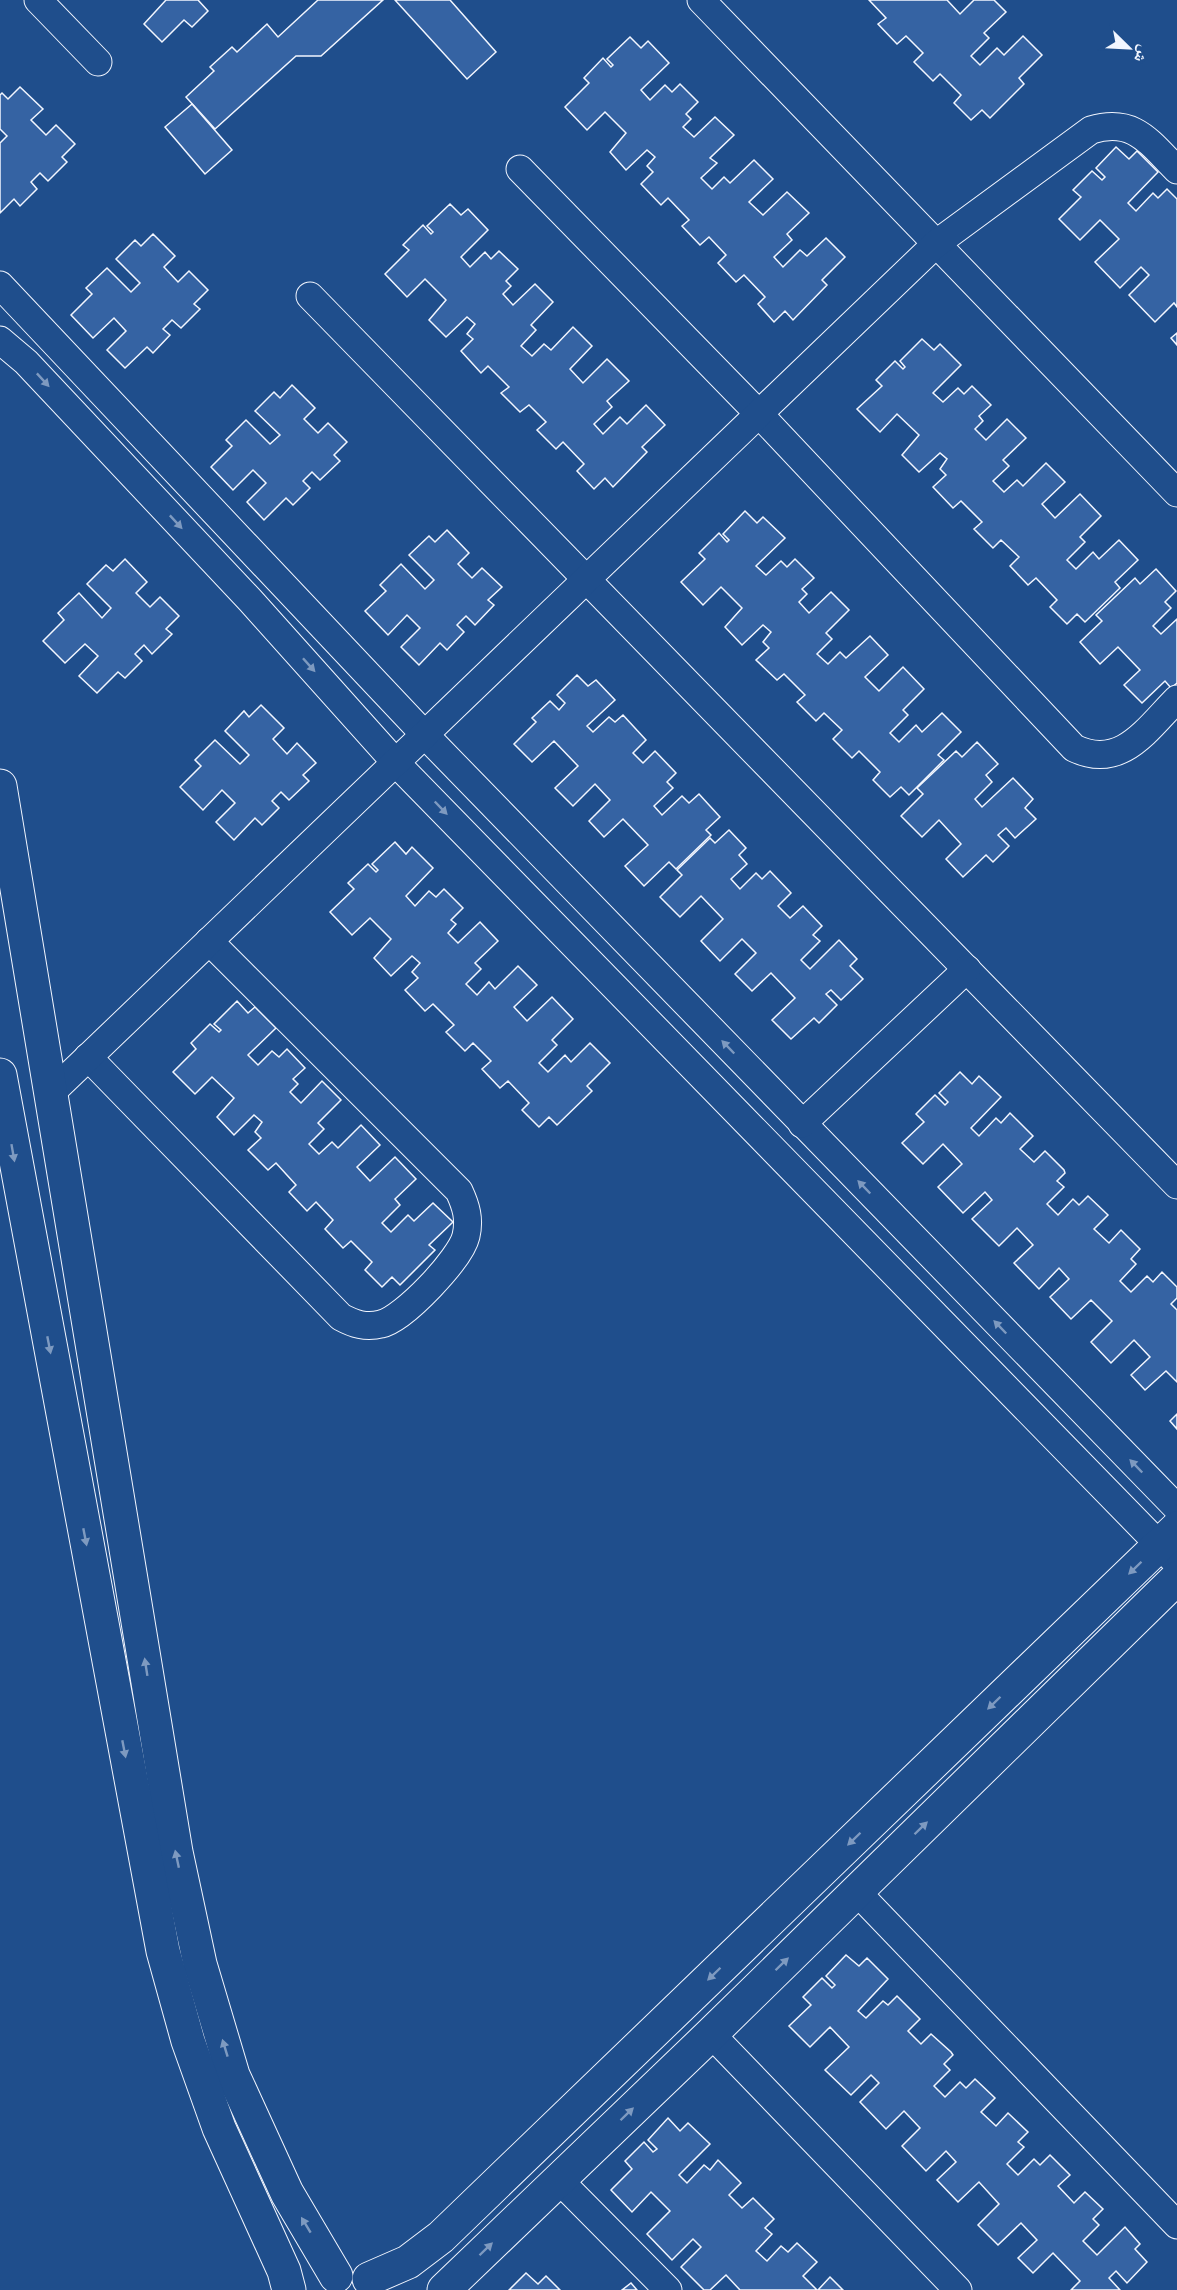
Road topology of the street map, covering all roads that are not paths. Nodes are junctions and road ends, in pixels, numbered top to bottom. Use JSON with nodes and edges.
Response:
{"nodes":[{"id":1,"x":38,"y":0,"type":"edge"},
{"id":2,"x":701,"y":0,"type":"edge"},
{"id":3,"x":98,"y":62,"type":"dead end"},
{"id":4,"x":520,"y":169,"type":"dead end"},
{"id":5,"x":1177,"y":170,"type":"edge"},
{"id":6,"x":937,"y":243,"type":"junction"},
{"id":7,"x":0,"y":285,"type":"edge"},
{"id":8,"x":310,"y":296,"type":"dead end"},
{"id":9,"x":0,"y":340,"type":"edge"},
{"id":10,"x":760,"y":415,"type":"junction"},
{"id":11,"x":1177,"y":493,"type":"edge"},
{"id":12,"x":588,"y":580,"type":"junction"},
{"id":13,"x":1177,"y":699,"type":"edge"},
{"id":14,"x":425,"y":735,"type":"junction"},
{"id":15,"x":396,"y":763,"type":"junction"},
{"id":16,"x":0,"y":786,"type":"edge"},
{"id":17,"x":209,"y":941,"type":"junction"},
{"id":18,"x":967,"y":969,"type":"junction"},
{"id":19,"x":88,"y":1057,"type":"junction"},
{"id":20,"x":0,"y":1075,"type":"edge"},
{"id":21,"x":52,"y":1092,"type":"junction"},
{"id":22,"x":802,"y":1124,"type":"junction"},
{"id":23,"x":1177,"y":1185,"type":"edge"},
{"id":24,"x":1177,"y":1508,"type":"edge"},
{"id":25,"x":1171,"y":1545,"type":"edge"},
{"id":26,"x":1177,"y":1578,"type":"edge"},
{"id":27,"x":856,"y":1891,"type":"junction"},
{"id":28,"x":711,"y":2034,"type":"junction"},
{"id":29,"x":559,"y":2180,"type":"junction"},
{"id":30,"x":1177,"y":2225,"type":"edge"},
{"id":31,"x":336,"y":2276,"type":"junction"},
{"id":32,"x":379,"y":2284,"type":"edge"},
{"id":33,"x":289,"y":2290,"type":"edge"},
{"id":34,"x":306,"y":2290,"type":"edge"},
{"id":35,"x":444,"y":2290,"type":"edge"},
{"id":36,"x":668,"y":2290,"type":"edge"},
{"id":37,"x":958,"y":2290,"type":"edge"}],
"edges":[{"from":1,"to":3,"type":"street"},
{"from":2,"to":6,"type":"street"},
{"from":4,"to":10,"type":"street"},
{"from":5,"to":6,"type":"street"},
{"from":6,"to":10,"type":"street"},
{"from":6,"to":11,"type":"street"},
{"from":7,"to":14,"type":"street"},
{"from":8,"to":12,"type":"street"},
{"from":9,"to":15,"type":"street","one_way":true},
{"from":10,"to":12,"type":"street"},
{"from":10,"to":13,"type":"street"},
{"from":12,"to":14,"type":"street"},
{"from":12,"to":18,"type":"street"},
{"from":14,"to":15,"type":"street"},
{"from":22,"to":14,"type":"street","one_way":true},
{"from":15,"to":17,"type":"street"},
{"from":15,"to":25,"type":"street","one_way":true},
{"from":16,"to":21,"type":"street"},
{"from":17,"to":19,"type":"street"},
{"from":17,"to":19,"type":"street"},
{"from":18,"to":22,"type":"street"},
{"from":18,"to":23,"type":"street"},
{"from":19,"to":21,"type":"street"},
{"from":20,"to":33,"type":"street","one_way":true},
{"from":31,"to":21,"type":"street","one_way":true},
{"from":24,"to":22,"type":"street","one_way":true},
{"from":25,"to":32,"type":"street","one_way":true},
{"from":27,"to":26,"type":"street","one_way":true},
{"from":28,"to":27,"type":"street","one_way":true},
{"from":27,"to":30,"type":"street"},
{"from":29,"to":28,"type":"street","one_way":true},
{"from":28,"to":37,"type":"street"},
{"from":35,"to":29,"type":"street","one_way":true},
{"from":29,"to":36,"type":"street"},
{"from":31,"to":32,"type":"street"},
{"from":31,"to":34,"type":"street"}]}
